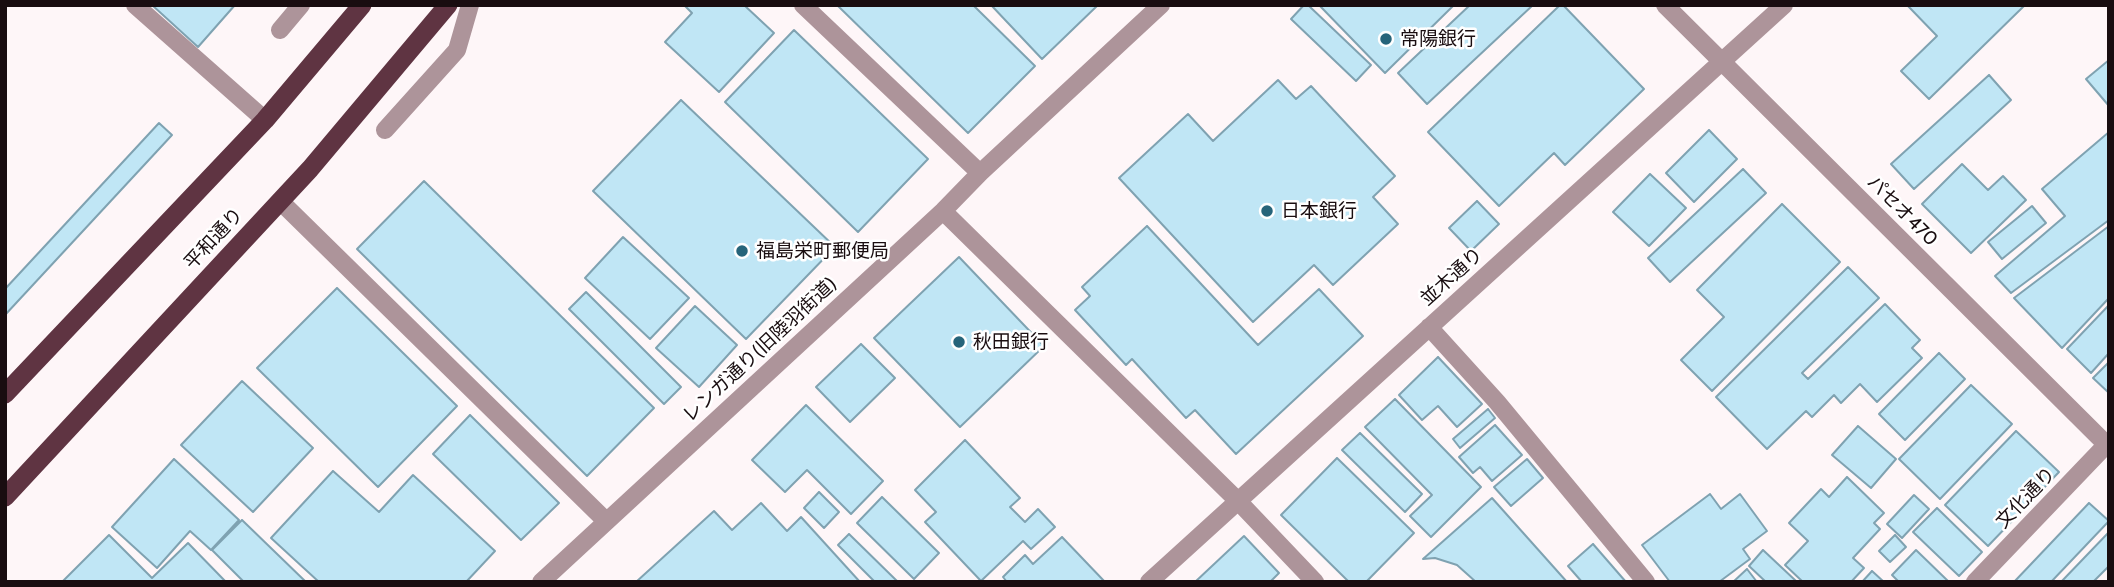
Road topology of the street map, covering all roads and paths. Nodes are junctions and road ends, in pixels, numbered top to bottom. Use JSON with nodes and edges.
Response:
{"nodes":[{"id":1,"x":135,"y":5,"type":"edge"},
{"id":2,"x":301,"y":5,"type":"edge"},
{"id":3,"x":362,"y":5,"type":"edge"},
{"id":4,"x":448,"y":5,"type":"edge"},
{"id":5,"x":470,"y":5,"type":"edge"},
{"id":6,"x":803,"y":5,"type":"edge"},
{"id":7,"x":1161,"y":5,"type":"edge"},
{"id":8,"x":1665,"y":5,"type":"edge"},
{"id":9,"x":1784,"y":5,"type":"edge"},
{"id":10,"x":279,"y":30,"type":"dead end"},
{"id":11,"x":1721,"y":60,"type":"junction"},
{"id":12,"x":265,"y":120,"type":"junction"},
{"id":13,"x":385,"y":130,"type":"dead end"},
{"id":14,"x":980,"y":173,"type":"junction"},
{"id":15,"x":280,"y":201,"type":"junction"},
{"id":16,"x":943,"y":211,"type":"junction"},
{"id":17,"x":1429,"y":327,"type":"junction"},
{"id":18,"x":5,"y":394,"type":"edge"},
{"id":19,"x":2108,"y":444,"type":"edge"},
{"id":20,"x":5,"y":497,"type":"edge"},
{"id":21,"x":1238,"y":501,"type":"junction"},
{"id":22,"x":606,"y":521,"type":"junction"},
{"id":23,"x":541,"y":582,"type":"edge"},
{"id":24,"x":1149,"y":582,"type":"edge"},
{"id":25,"x":1315,"y":582,"type":"edge"},
{"id":26,"x":1646,"y":582,"type":"edge"},
{"id":27,"x":1975,"y":582,"type":"edge"}],
"edges":[{"from":1,"to":12,"type":"street"},
{"from":2,"to":10,"type":"street"},
{"from":3,"to":12,"type":"highway"},
{"from":4,"to":15,"type":"highway","name":"平和通り"},
{"from":5,"to":13,"type":"street"},
{"from":6,"to":14,"type":"street"},
{"from":7,"to":14,"type":"street","name":"レンガ通り(旧陸羽街道)"},
{"from":8,"to":11,"type":"street","name":"パセオ470"},
{"from":9,"to":11,"type":"street","name":"並木通り"},
{"from":11,"to":17,"type":"street","name":"並木通り"},
{"from":11,"to":19,"type":"street","name":"パセオ470"},
{"from":12,"to":18,"type":"highway"},
{"from":14,"to":16,"type":"street","name":"レンガ通り(旧陸羽街道)"},
{"from":15,"to":20,"type":"highway","name":"平和通り"},
{"from":15,"to":22,"type":"street"},
{"from":16,"to":21,"type":"street"},
{"from":16,"to":22,"type":"street","name":"レンガ通り(旧陸羽街道)"},
{"from":17,"to":21,"type":"street","name":"並木通り"},
{"from":17,"to":26,"type":"street"},
{"from":19,"to":27,"type":"street","name":"文化通り"},
{"from":21,"to":24,"type":"street","name":"並木通り"},
{"from":21,"to":25,"type":"street"},
{"from":22,"to":23,"type":"street","name":"レンガ通り(旧陸羽街道)"}]}
